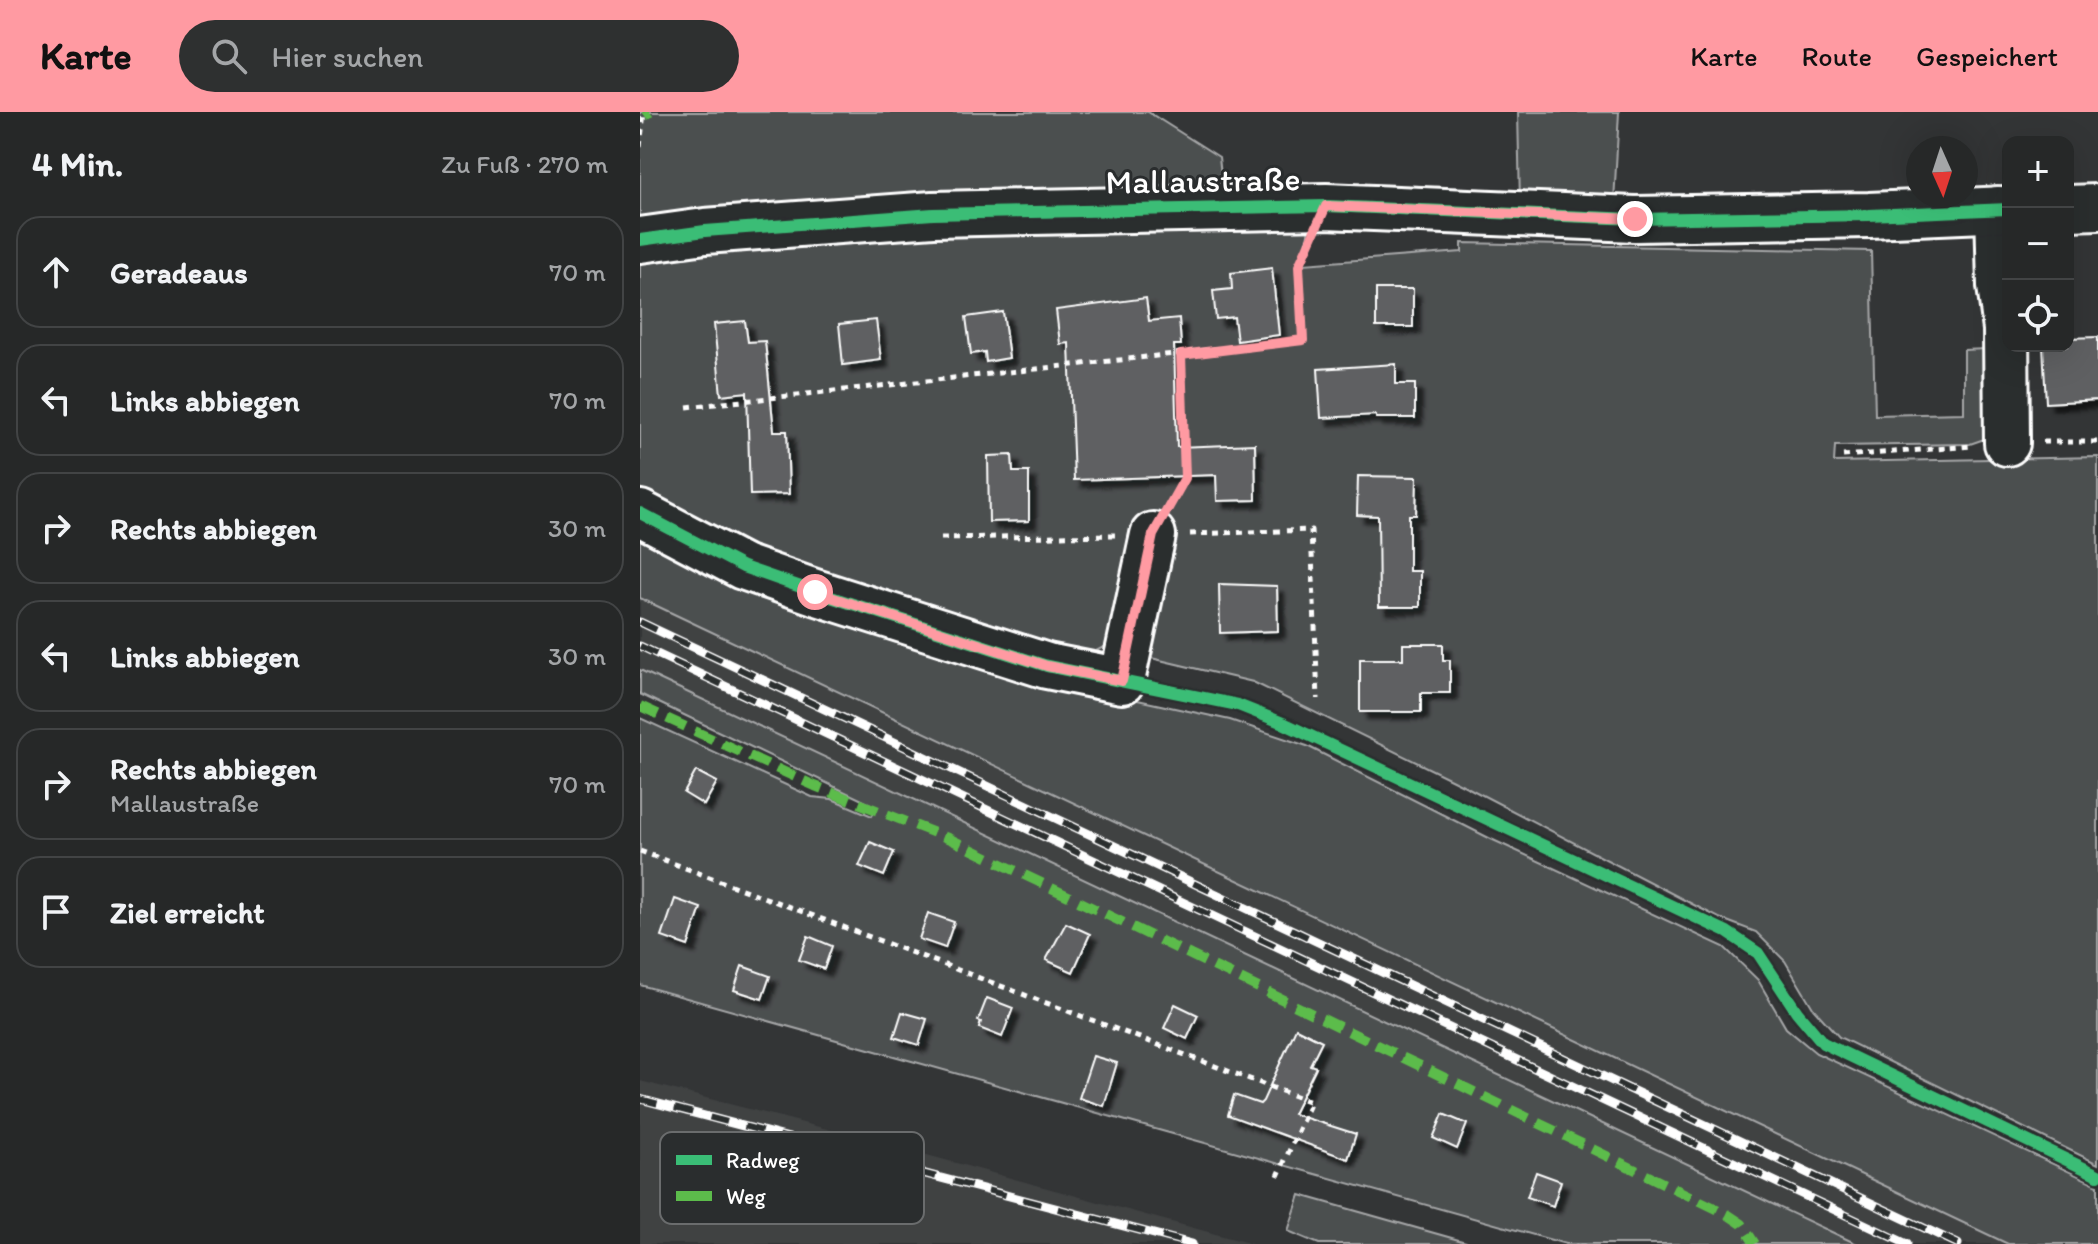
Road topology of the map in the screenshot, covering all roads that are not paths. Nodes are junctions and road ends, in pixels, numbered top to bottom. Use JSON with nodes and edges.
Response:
{"nodes":[{"id":1,"x":2098,"y":207,"type":"edge"},
{"id":2,"x":2074,"y":208,"type":"edge"},
{"id":3,"x":2002,"y":209,"type":"edge"},
{"id":4,"x":2002,"y":235,"type":"edge"},
{"id":5,"x":640,"y":240,"type":"edge"},
{"id":6,"x":2007,"y":443,"type":"dead end"},
{"id":7,"x":640,"y":513,"type":"edge"},
{"id":8,"x":1153,"y":535,"type":"road end"}],
"edges":[{"from":1,"to":2,"type":"street"},
{"from":3,"to":5,"type":"street","name":"Mallaustraße"},
{"from":4,"to":6,"type":"street"},
{"from":7,"to":8,"type":"street"}]}
